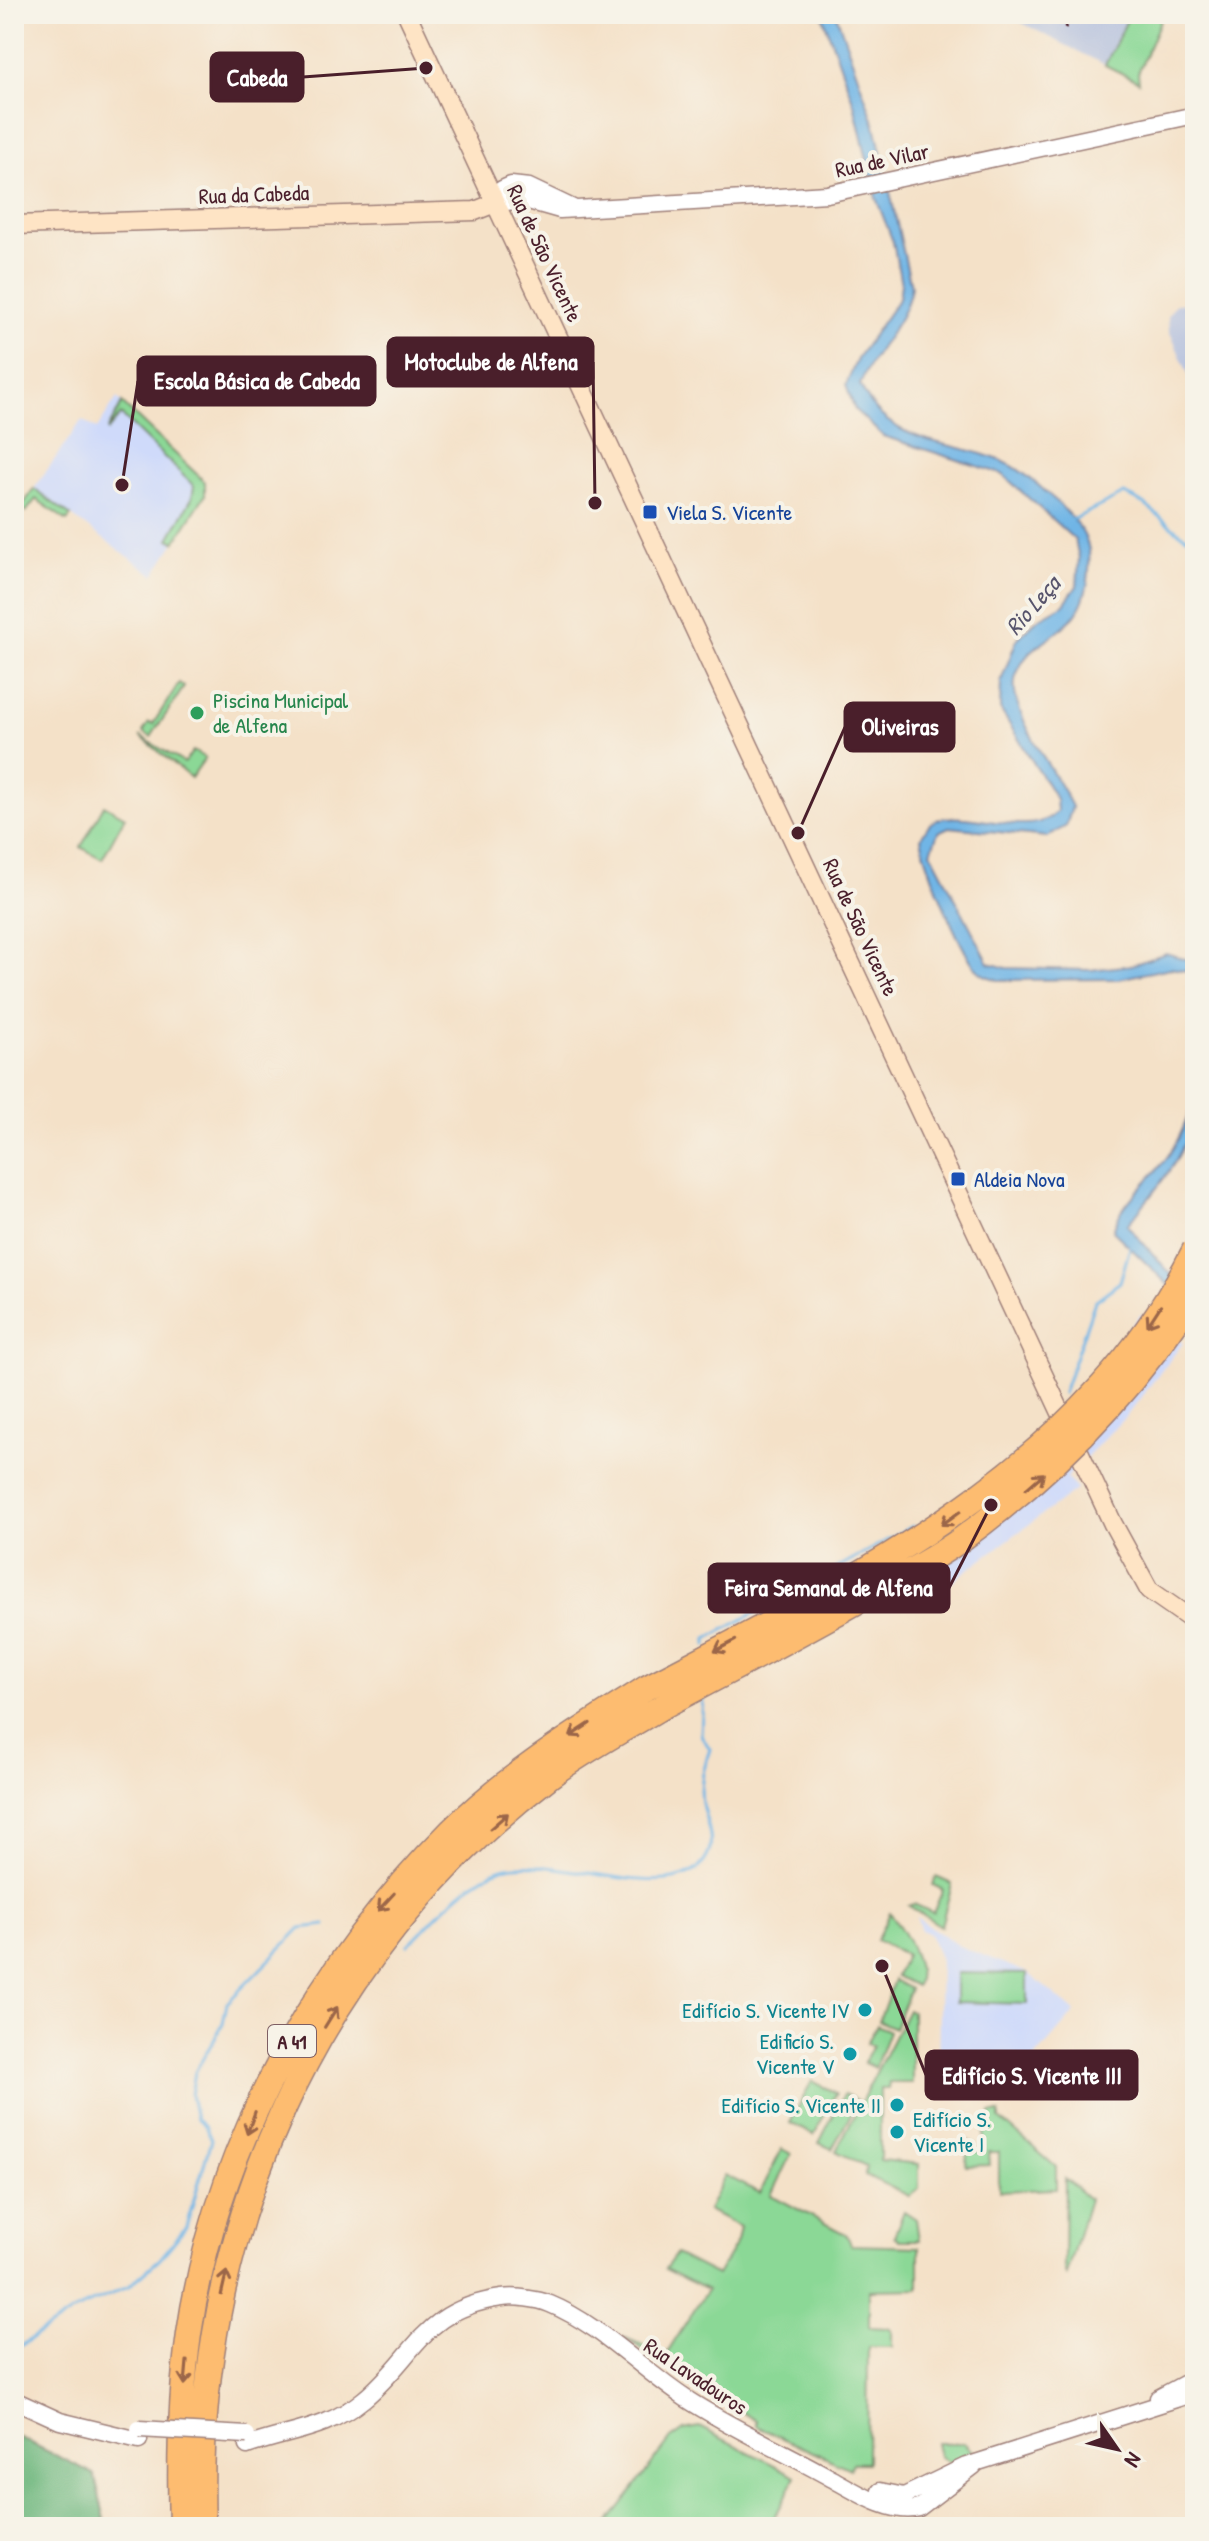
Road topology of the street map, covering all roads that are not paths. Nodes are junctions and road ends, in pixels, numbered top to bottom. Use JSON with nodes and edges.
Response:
{"nodes":[{"id":1,"x":407,"y":14,"type":"edge"},
{"id":2,"x":1195,"y":115,"type":"edge"},
{"id":3,"x":495,"y":203,"type":"junction"},
{"id":4,"x":14,"y":225,"type":"edge"},
{"id":5,"x":1195,"y":1249,"type":"edge"},
{"id":6,"x":1195,"y":1293,"type":"edge"},
{"id":7,"x":1195,"y":1622,"type":"edge"},
{"id":8,"x":652,"y":1699,"type":"junction"},
{"id":9,"x":1195,"y":2378,"type":"edge"},
{"id":10,"x":1195,"y":2393,"type":"edge"},
{"id":11,"x":14,"y":2400,"type":"edge"},
{"id":12,"x":1136,"y":2411,"type":"junction"},
{"id":13,"x":181,"y":2527,"type":"edge"},
{"id":14,"x":203,"y":2527,"type":"edge"}],
"edges":[{"from":1,"to":3,"type":"main road","name":"Rua de São Vicente"},
{"from":2,"to":3,"type":"street","name":"Rua de Vilar"},
{"from":3,"to":4,"type":"main road","name":"Rua da Cabeda"},
{"from":3,"to":7,"type":"main road","name":"Rua de São Vicente"},
{"from":5,"to":8,"type":"highway","number":"A 41","one_way":true,"bridge":true},
{"from":8,"to":6,"type":"highway","number":"A 41","one_way":true,"bridge":true},
{"from":8,"to":13,"type":"highway","number":"A 41","one_way":true},
{"from":14,"to":8,"type":"highway","number":"A 41","one_way":true},
{"from":9,"to":12,"type":"street"},
{"from":10,"to":12,"type":"street"},
{"from":11,"to":12,"type":"street","name":"Rua Lavadouros","bridge":true}]}
